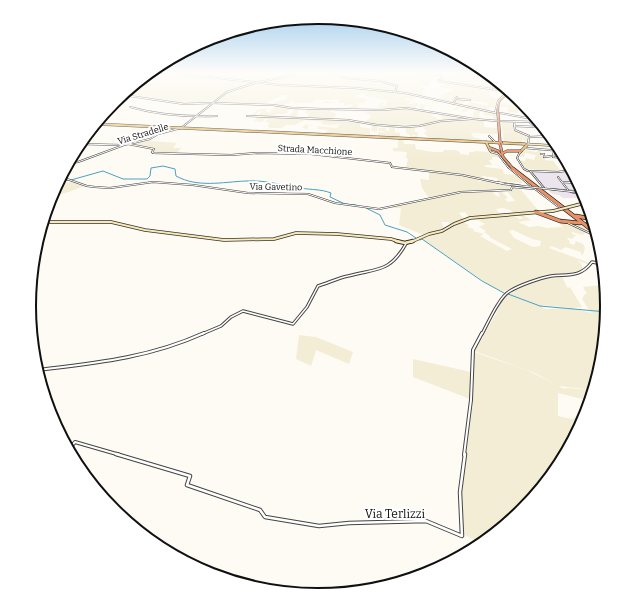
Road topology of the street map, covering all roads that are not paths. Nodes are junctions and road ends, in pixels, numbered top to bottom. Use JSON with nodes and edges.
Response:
{"nodes":[{"id":1,"x":169,"y":102,"type":"edge"},
{"id":2,"x":443,"y":102,"type":"edge"},
{"id":3,"x":497,"y":102,"type":"edge"},
{"id":4,"x":499,"y":102,"type":"edge"},
{"id":5,"x":212,"y":103,"type":"junction"},
{"id":6,"x":453,"y":104,"type":"joint"},
{"id":7,"x":130,"y":107,"type":"dead end"},
{"id":8,"x":500,"y":113,"type":"dead end"},
{"id":9,"x":217,"y":116,"type":"dead end"},
{"id":10,"x":247,"y":116,"type":"dead end"},
{"id":11,"x":195,"y":117,"type":"junction"},
{"id":12,"x":472,"y":119,"type":"junction"},
{"id":13,"x":530,"y":119,"type":"edge"},
{"id":14,"x":498,"y":121,"type":"dead end"},
{"id":15,"x":500,"y":121,"type":"dead end"},
{"id":16,"x":514,"y":122,"type":"junction"},
{"id":17,"x":531,"y":122,"type":"joint"},
{"id":18,"x":103,"y":124,"type":"edge"},
{"id":19,"x":535,"y":125,"type":"edge"},
{"id":20,"x":514,"y":126,"type":"junction"},
{"id":21,"x":536,"y":127,"type":"edge"},
{"id":22,"x":181,"y":128,"type":"junction"},
{"id":23,"x":489,"y":136,"type":"dead end"},
{"id":24,"x":543,"y":136,"type":"edge"},
{"id":25,"x":529,"y":137,"type":"junction"},
{"id":26,"x":495,"y":142,"type":"dead end"},
{"id":27,"x":488,"y":143,"type":"junction"},
{"id":28,"x":88,"y":144,"type":"edge"},
{"id":29,"x":128,"y":144,"type":"junction"},
{"id":30,"x":501,"y":144,"type":"junction"},
{"id":31,"x":526,"y":144,"type":"junction"},
{"id":32,"x":124,"y":145,"type":"junction"},
{"id":33,"x":550,"y":145,"type":"edge"},
{"id":34,"x":492,"y":150,"type":"junction"},
{"id":35,"x":542,"y":150,"type":"junction"},
{"id":36,"x":554,"y":151,"type":"joint"},
{"id":37,"x":517,"y":152,"type":"junction"},
{"id":38,"x":541,"y":154,"type":"junction"},
{"id":39,"x":503,"y":155,"type":"junction"},
{"id":40,"x":541,"y":156,"type":"dead end"},
{"id":41,"x":552,"y":156,"type":"dead end"},
{"id":42,"x":558,"y":157,"type":"edge"},
{"id":43,"x":76,"y":162,"type":"edge"},
{"id":44,"x":530,"y":171,"type":"junction"},
{"id":45,"x":566,"y":171,"type":"edge"},
{"id":46,"x":558,"y":177,"type":"dead end"},
{"id":47,"x":67,"y":179,"type":"edge"},
{"id":48,"x":495,"y":182,"type":"junction"},
{"id":49,"x":562,"y":182,"type":"junction"},
{"id":50,"x":572,"y":183,"type":"edge"},
{"id":51,"x":532,"y":187,"type":"junction"},
{"id":52,"x":534,"y":189,"type":"junction"},
{"id":53,"x":568,"y":190,"type":"junction"},
{"id":54,"x":576,"y":191,"type":"edge"},
{"id":55,"x":576,"y":192,"type":"edge"},
{"id":56,"x":577,"y":205,"type":"joint"},
{"id":57,"x":582,"y":205,"type":"edge"},
{"id":58,"x":551,"y":211,"type":"junction"},
{"id":59,"x":566,"y":211,"type":"junction"},
{"id":60,"x":541,"y":213,"type":"junction"},
{"id":61,"x":572,"y":214,"type":"junction"},
{"id":62,"x":587,"y":218,"type":"joint"},
{"id":63,"x":49,"y":222,"type":"edge"},
{"id":64,"x":566,"y":222,"type":"junction"},
{"id":65,"x":572,"y":222,"type":"junction"},
{"id":66,"x":589,"y":226,"type":"edge"},
{"id":67,"x":589,"y":227,"type":"edge"},
{"id":68,"x":589,"y":228,"type":"joint"},
{"id":69,"x":591,"y":234,"type":"edge"},
{"id":70,"x":408,"y":242,"type":"junction"},
{"id":71,"x":597,"y":263,"type":"edge"},
{"id":72,"x":44,"y":369,"type":"edge"},
{"id":73,"x":73,"y":445,"type":"edge"}],
"edges":[{"from":1,"to":5,"type":"street"},
{"from":2,"to":6,"type":"street"},
{"from":3,"to":6,"type":"street"},
{"from":4,"to":30,"type":"highway"},
{"from":5,"to":11,"type":"street","name":"Via Stradelle"},
{"from":5,"to":12,"type":"street"},
{"from":7,"to":11,"type":"street"},
{"from":8,"to":13,"type":"street"},
{"from":9,"to":11,"type":"street"},
{"from":10,"to":12,"type":"street"},
{"from":11,"to":22,"type":"street","name":"Via Stradelle"},
{"from":12,"to":14,"type":"street"},
{"from":15,"to":16,"type":"street"},
{"from":16,"to":17,"type":"street"},
{"from":16,"to":20,"type":"street"},
{"from":17,"to":19,"type":"street"},
{"from":18,"to":22,"type":"main road"},
{"from":20,"to":21,"type":"street"},
{"from":20,"to":25,"type":"street"},
{"from":22,"to":27,"type":"main road"},
{"from":22,"to":29,"type":"street","name":"Via Stradelle"},
{"from":23,"to":26,"type":"street"},
{"from":24,"to":25,"type":"street"},
{"from":25,"to":31,"type":"street"},
{"from":27,"to":31,"type":"main road"},
{"from":27,"to":34,"type":"main road"},
{"from":28,"to":32,"type":"street"},
{"from":29,"to":32,"type":"street","name":"Via Stradelle"},
{"from":29,"to":48,"type":"street","name":"Strada Macchione"},
{"from":30,"to":34,"type":"highway"},
{"from":30,"to":37,"type":"highway"},
{"from":30,"to":39,"type":"highway"},
{"from":31,"to":33,"type":"main road"},
{"from":31,"to":35,"type":"street"},
{"from":31,"to":37,"type":"main road"},
{"from":32,"to":43,"type":"street","name":"Via Stradelle"},
{"from":34,"to":39,"type":"highway"},
{"from":34,"to":51,"type":"street"},
{"from":35,"to":36,"type":"street"},
{"from":35,"to":38,"type":"street"},
{"from":36,"to":42,"type":"street"},
{"from":37,"to":39,"type":"highway"},
{"from":37,"to":44,"type":"street"},
{"from":38,"to":40,"type":"street"},
{"from":38,"to":41,"type":"street"},
{"from":39,"to":59,"type":"highway"},
{"from":39,"to":61,"type":"highway"},
{"from":44,"to":45,"type":"street"},
{"from":44,"to":53,"type":"street"},
{"from":46,"to":49,"type":"street"},
{"from":47,"to":52,"type":"street","name":"Via Gavetino"},
{"from":48,"to":51,"type":"street"},
{"from":48,"to":55,"type":"street","name":"Strada Macchione","bridge":true},
{"from":49,"to":50,"type":"street"},
{"from":49,"to":53,"type":"street"},
{"from":51,"to":52,"type":"street"},
{"from":52,"to":58,"type":"street"},
{"from":53,"to":54,"type":"street"},
{"from":56,"to":57,"type":"highway"},
{"from":56,"to":58,"type":"main road","bridge":true},
{"from":58,"to":60,"type":"main road"},
{"from":59,"to":65,"type":"highway"},
{"from":59,"to":68,"type":"highway"},
{"from":60,"to":64,"type":"highway"},
{"from":60,"to":70,"type":"main road"},
{"from":61,"to":62,"type":"highway"},
{"from":61,"to":67,"type":"highway"},
{"from":62,"to":66,"type":"highway"},
{"from":63,"to":70,"type":"main road"},
{"from":64,"to":65,"type":"highway"},
{"from":64,"to":69,"type":"street"},
{"from":65,"to":68,"type":"highway"},
{"from":70,"to":72,"type":"street"},
{"from":71,"to":73,"type":"street","name":"Via Terlizzi"}]}
